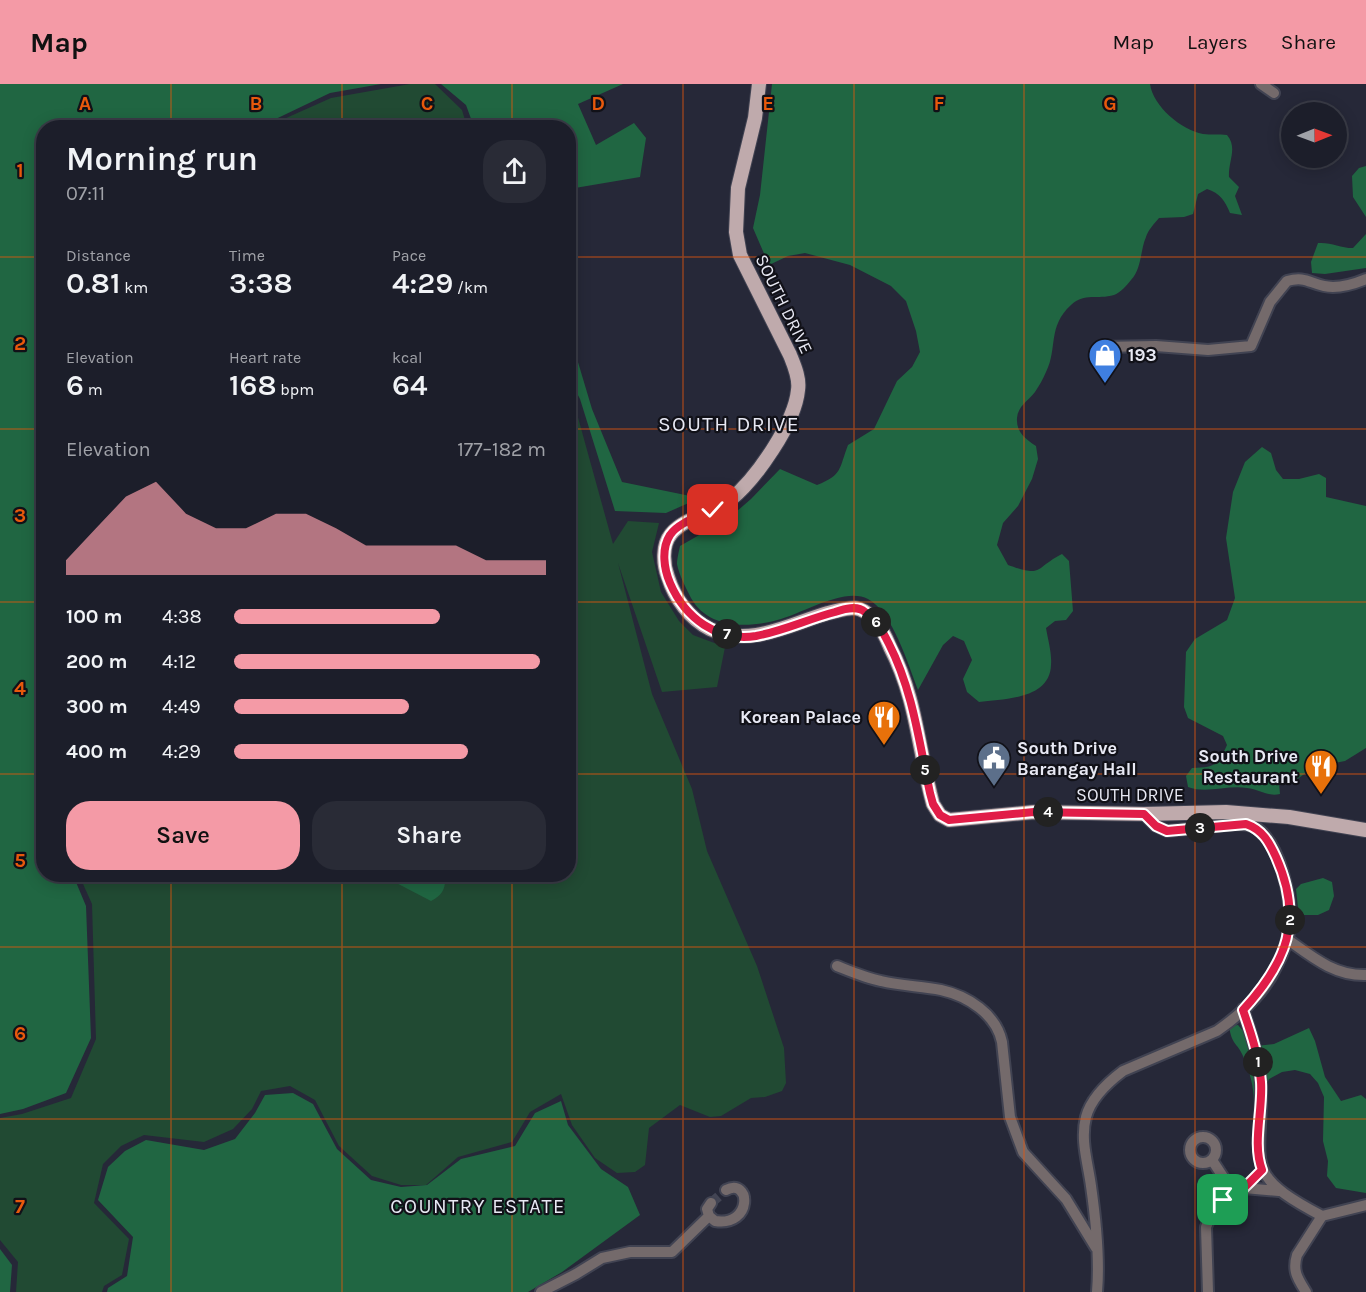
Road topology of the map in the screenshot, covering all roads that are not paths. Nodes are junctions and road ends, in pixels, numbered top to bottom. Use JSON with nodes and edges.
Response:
{"nodes":[{"id":1,"x":759,"y":84,"type":"edge"},
{"id":2,"x":1261,"y":84,"type":"edge"},
{"id":3,"x":1274,"y":93,"type":"dead end"},
{"id":4,"x":1366,"y":279,"type":"edge"},
{"id":5,"x":1100,"y":347,"type":"dead end"},
{"id":6,"x":1144,"y":814,"type":"junction"},
{"id":7,"x":1366,"y":831,"type":"edge"},
{"id":8,"x":1287,"y":939,"type":"junction"},
{"id":9,"x":837,"y":966,"type":"dead end"},
{"id":10,"x":1366,"y":975,"type":"edge"},
{"id":11,"x":1243,"y":1010,"type":"junction"},
{"id":12,"x":1212,"y":1160,"type":"dead end"},
{"id":13,"x":1262,"y":1170,"type":"junction"},
{"id":14,"x":1244,"y":1188,"type":"junction"},
{"id":15,"x":726,"y":1190,"type":"dead end"},
{"id":16,"x":1279,"y":1191,"type":"junction"},
{"id":17,"x":1233,"y":1192,"type":"junction"},
{"id":18,"x":711,"y":1203,"type":"tunnel mouth"},
{"id":19,"x":1366,"y":1205,"type":"edge"},
{"id":20,"x":709,"y":1216,"type":"junction"},
{"id":21,"x":1322,"y":1216,"type":"junction"},
{"id":22,"x":1098,"y":1252,"type":"junction"},
{"id":23,"x":541,"y":1292,"type":"edge"},
{"id":24,"x":1096,"y":1292,"type":"edge"},
{"id":25,"x":1208,"y":1292,"type":"edge"},
{"id":26,"x":1306,"y":1292,"type":"edge"}],
"edges":[{"from":1,"to":6,"type":"main road","name":"SOUTH DRIVE"},
{"from":2,"to":3,"type":"street"},
{"from":4,"to":5,"type":"street"},
{"from":6,"to":7,"type":"main road","name":"SOUTH DRIVE"},
{"from":6,"to":8,"type":"street"},
{"from":8,"to":10,"type":"street"},
{"from":8,"to":11,"type":"street"},
{"from":9,"to":22,"type":"street"},
{"from":11,"to":13,"type":"street"},
{"from":11,"to":22,"type":"street"},
{"from":12,"to":17,"type":"street"},
{"from":13,"to":14,"type":"street"},
{"from":13,"to":16,"type":"street"},
{"from":14,"to":16,"type":"street"},
{"from":14,"to":17,"type":"street"},
{"from":15,"to":20,"type":"street"},
{"from":16,"to":21,"type":"street"},
{"from":17,"to":25,"type":"street"},
{"from":18,"to":20,"type":"street"},
{"from":19,"to":21,"type":"street"},
{"from":20,"to":23,"type":"street"},
{"from":21,"to":26,"type":"street"},
{"from":22,"to":24,"type":"street"}]}
